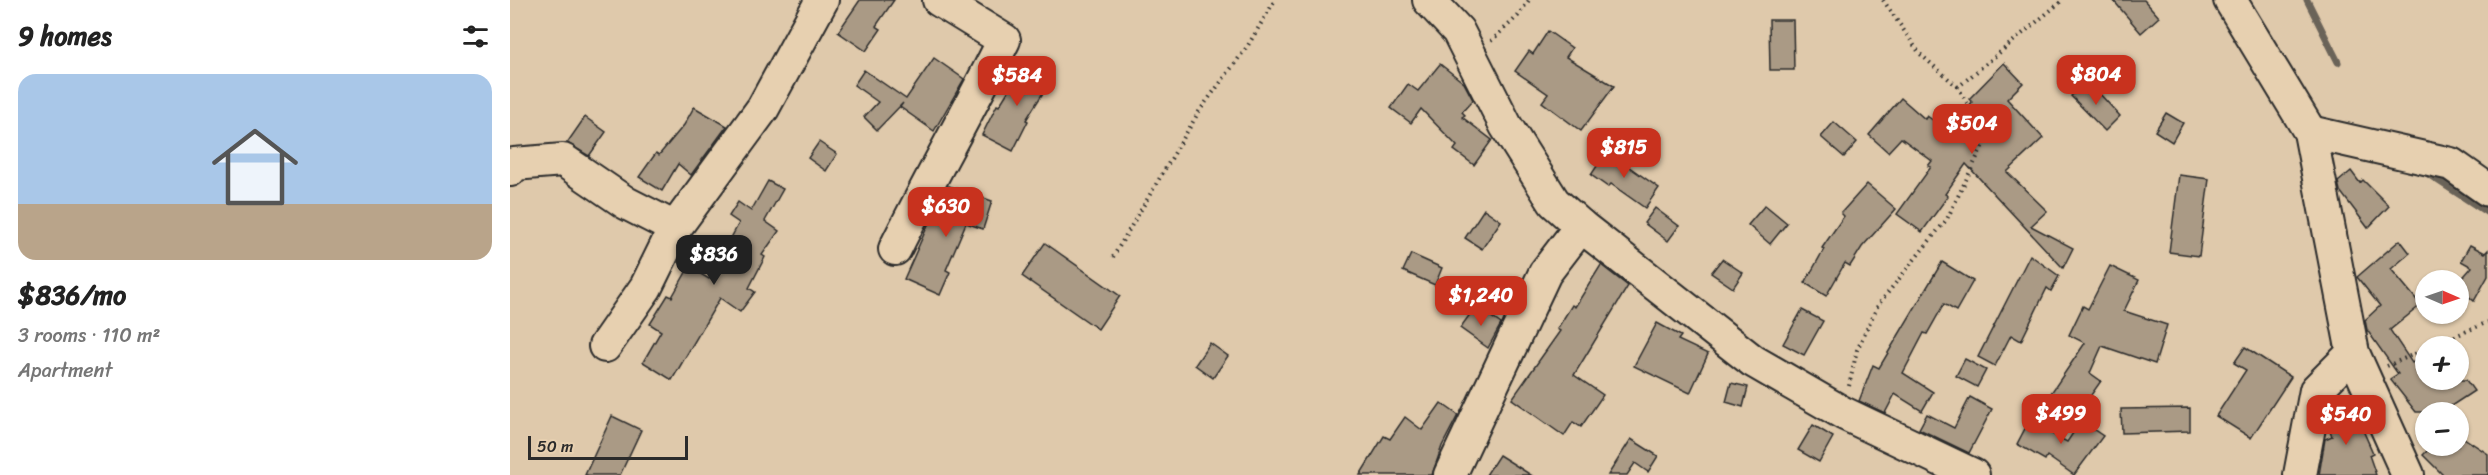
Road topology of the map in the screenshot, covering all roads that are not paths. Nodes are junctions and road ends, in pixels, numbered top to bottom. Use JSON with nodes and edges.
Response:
{"nodes":[{"id":1,"x":822,"y":0,"type":"edge"},
{"id":2,"x":939,"y":0,"type":"edge"},
{"id":3,"x":1429,"y":0,"type":"edge"},
{"id":4,"x":2230,"y":0,"type":"edge"},
{"id":5,"x":2310,"y":132,"type":"junction"},
{"id":6,"x":510,"y":170,"type":"edge"},
{"id":7,"x":2488,"y":190,"type":"edge"},
{"id":8,"x":1581,"y":226,"type":"junction"},
{"id":9,"x":675,"y":228,"type":"junction"},
{"id":10,"x":895,"y":249,"type":"dead end"},
{"id":11,"x":605,"y":346,"type":"dead end"},
{"id":12,"x":2359,"y":364,"type":"junction"},
{"id":13,"x":1450,"y":475,"type":"edge"},
{"id":14,"x":1973,"y":475,"type":"edge"},
{"id":15,"x":2300,"y":475,"type":"edge"},
{"id":16,"x":2408,"y":475,"type":"edge"}],
"edges":[{"from":1,"to":9,"type":"street"},
{"from":2,"to":10,"type":"street"},
{"from":3,"to":8,"type":"street"},
{"from":4,"to":5,"type":"street"},
{"from":5,"to":7,"type":"street"},
{"from":5,"to":12,"type":"street"},
{"from":6,"to":9,"type":"street"},
{"from":8,"to":13,"type":"street"},
{"from":8,"to":14,"type":"street"},
{"from":9,"to":11,"type":"street"},
{"from":12,"to":15,"type":"street"},
{"from":12,"to":16,"type":"street"}]}
